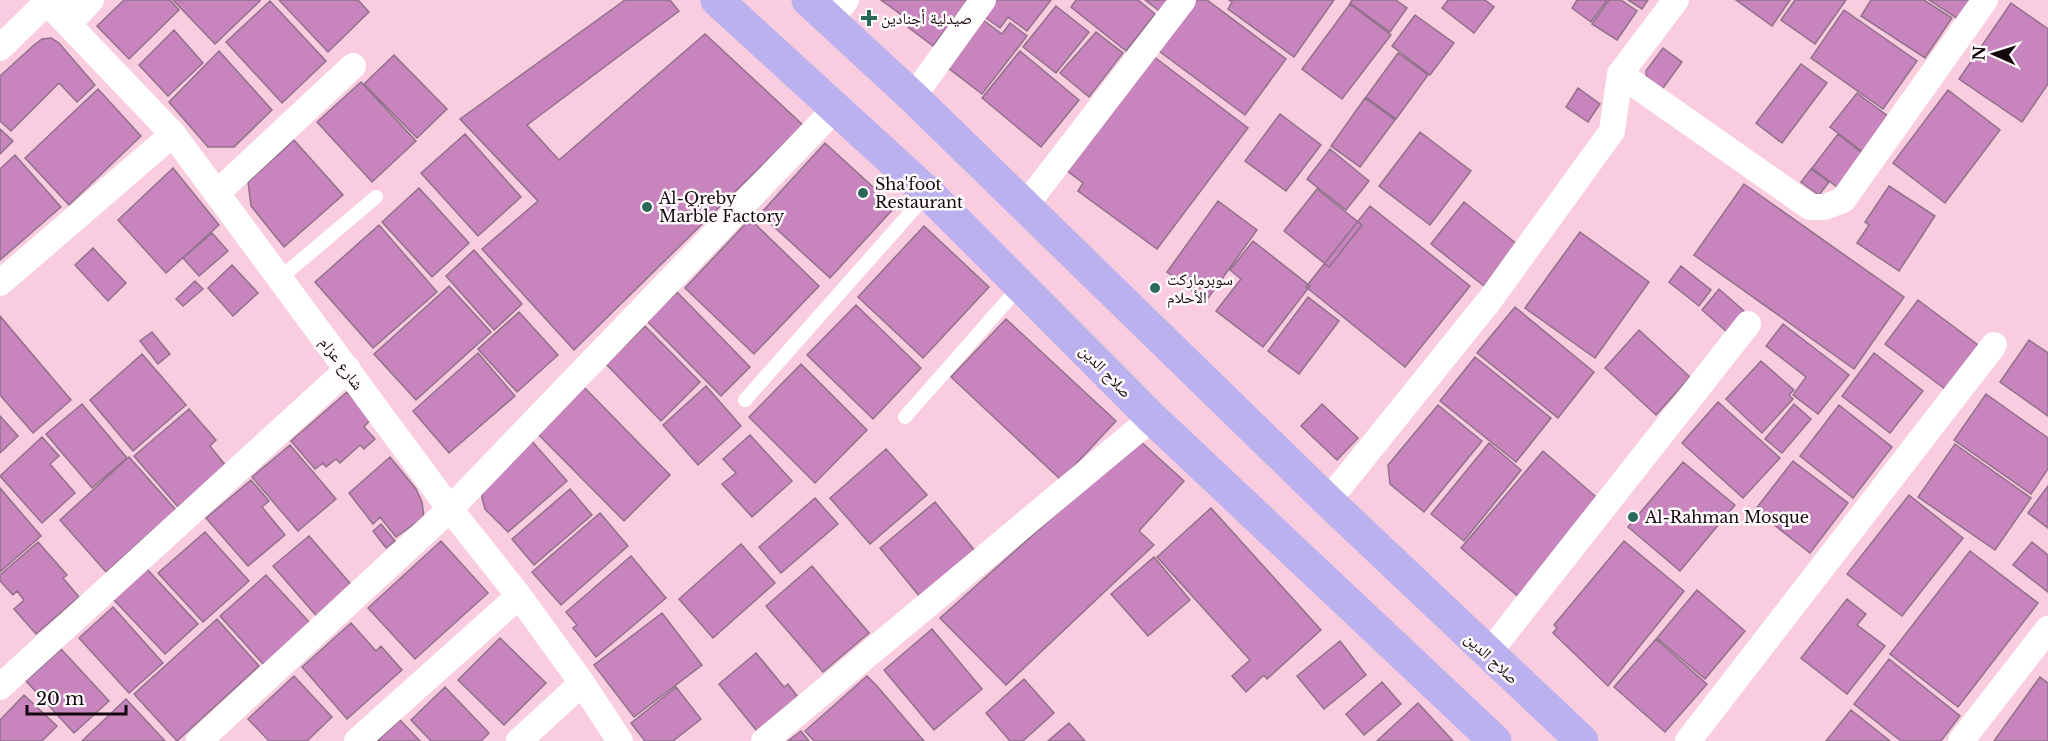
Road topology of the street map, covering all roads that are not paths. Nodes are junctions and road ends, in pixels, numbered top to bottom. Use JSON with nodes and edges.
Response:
{"nodes":[{"id":1,"x":91,"y":0,"type":"edge"},
{"id":2,"x":717,"y":0,"type":"edge"},
{"id":3,"x":983,"y":0,"type":"edge"},
{"id":4,"x":1183,"y":0,"type":"edge"},
{"id":5,"x":1676,"y":0,"type":"edge"},
{"id":6,"x":1985,"y":0,"type":"edge"},
{"id":7,"x":46,"y":1,"type":"edge"},
{"id":8,"x":828,"y":7,"type":"edge"},
{"id":9,"x":0,"y":48,"type":"edge"},
{"id":10,"x":353,"y":66,"type":"dead end"},
{"id":11,"x":1620,"y":74,"type":"junction"},
{"id":12,"x":914,"y":97,"type":"junction"},
{"id":13,"x":835,"y":109,"type":"junction"},
{"id":14,"x":174,"y":134,"type":"junction"},
{"id":15,"x":218,"y":192,"type":"junction"},
{"id":16,"x":928,"y":193,"type":"junction"},
{"id":17,"x":376,"y":196,"type":"dead end"},
{"id":18,"x":1025,"y":206,"type":"junction"},
{"id":19,"x":279,"y":279,"type":"junction"},
{"id":20,"x":0,"y":283,"type":"edge"},
{"id":21,"x":1022,"y":285,"type":"junction"},
{"id":22,"x":1748,"y":324,"type":"dead end"},
{"id":23,"x":1994,"y":345,"type":"dead end"},
{"id":24,"x":348,"y":369,"type":"junction"},
{"id":25,"x":745,"y":400,"type":"dead end"},
{"id":26,"x":905,"y":417,"type":"dead end"},
{"id":27,"x":1152,"y":418,"type":"junction"},
{"id":28,"x":1328,"y":501,"type":"junction"},
{"id":29,"x":450,"y":509,"type":"junction"},
{"id":30,"x":519,"y":596,"type":"junction"},
{"id":31,"x":2048,"y":629,"type":"edge"},
{"id":32,"x":1488,"y":654,"type":"junction"},
{"id":33,"x":2039,"y":658,"type":"edge"},
{"id":34,"x":582,"y":683,"type":"junction"},
{"id":35,"x":0,"y":687,"type":"edge"},
{"id":36,"x":199,"y":741,"type":"edge"},
{"id":37,"x":357,"y":741,"type":"edge"},
{"id":38,"x":519,"y":741,"type":"edge"},
{"id":39,"x":620,"y":741,"type":"edge"},
{"id":40,"x":764,"y":741,"type":"edge"},
{"id":41,"x":1495,"y":741,"type":"edge"},
{"id":42,"x":1582,"y":741,"type":"edge"},
{"id":43,"x":1688,"y":741,"type":"edge"},
{"id":44,"x":1961,"y":741,"type":"edge"}],
"edges":[{"from":1,"to":7,"type":"street"},
{"from":2,"to":13,"type":"highway","name":"صلاح الدين"},
{"from":3,"to":12,"type":"street"},
{"from":4,"to":18,"type":"street"},
{"from":5,"to":11,"type":"street"},
{"from":6,"to":11,"type":"street"},
{"from":7,"to":9,"type":"street"},
{"from":7,"to":14,"type":"street","name":"شارع عزام"},
{"from":8,"to":12,"type":"highway","name":"صلاح الدين"},
{"from":10,"to":15,"type":"street"},
{"from":11,"to":28,"type":"street"},
{"from":12,"to":18,"type":"highway","name":"صلاح الدين"},
{"from":13,"to":16,"type":"highway","name":"صلاح الدين"},
{"from":13,"to":29,"type":"street"},
{"from":14,"to":15,"type":"street","name":"شارع عزام"},
{"from":14,"to":20,"type":"street"},
{"from":15,"to":19,"type":"street","name":"شارع عزام"},
{"from":16,"to":21,"type":"highway","name":"صلاح الدين"},
{"from":16,"to":25,"type":"lane"},
{"from":17,"to":19,"type":"lane"},
{"from":18,"to":28,"type":"highway","name":"صلاح الدين"},
{"from":19,"to":24,"type":"street","name":"شارع عزام"},
{"from":21,"to":26,"type":"lane"},
{"from":21,"to":27,"type":"highway","name":"صلاح الدين"},
{"from":22,"to":32,"type":"street"},
{"from":23,"to":43,"type":"street"},
{"from":24,"to":29,"type":"street","name":"شارع عزام"},
{"from":24,"to":35,"type":"street"},
{"from":27,"to":40,"type":"street"},
{"from":27,"to":41,"type":"highway","name":"صلاح الدين"},
{"from":28,"to":32,"type":"highway","name":"صلاح الدين"},
{"from":29,"to":30,"type":"street","name":"شارع عزام"},
{"from":29,"to":36,"type":"street"},
{"from":30,"to":34,"type":"street","name":"شارع عزام"},
{"from":30,"to":37,"type":"street"},
{"from":31,"to":33,"type":"street"},
{"from":32,"to":42,"type":"highway","name":"صلاح الدين"},
{"from":33,"to":44,"type":"street"},
{"from":34,"to":38,"type":"street"},
{"from":34,"to":39,"type":"street","name":"شارع عزام"}]}
